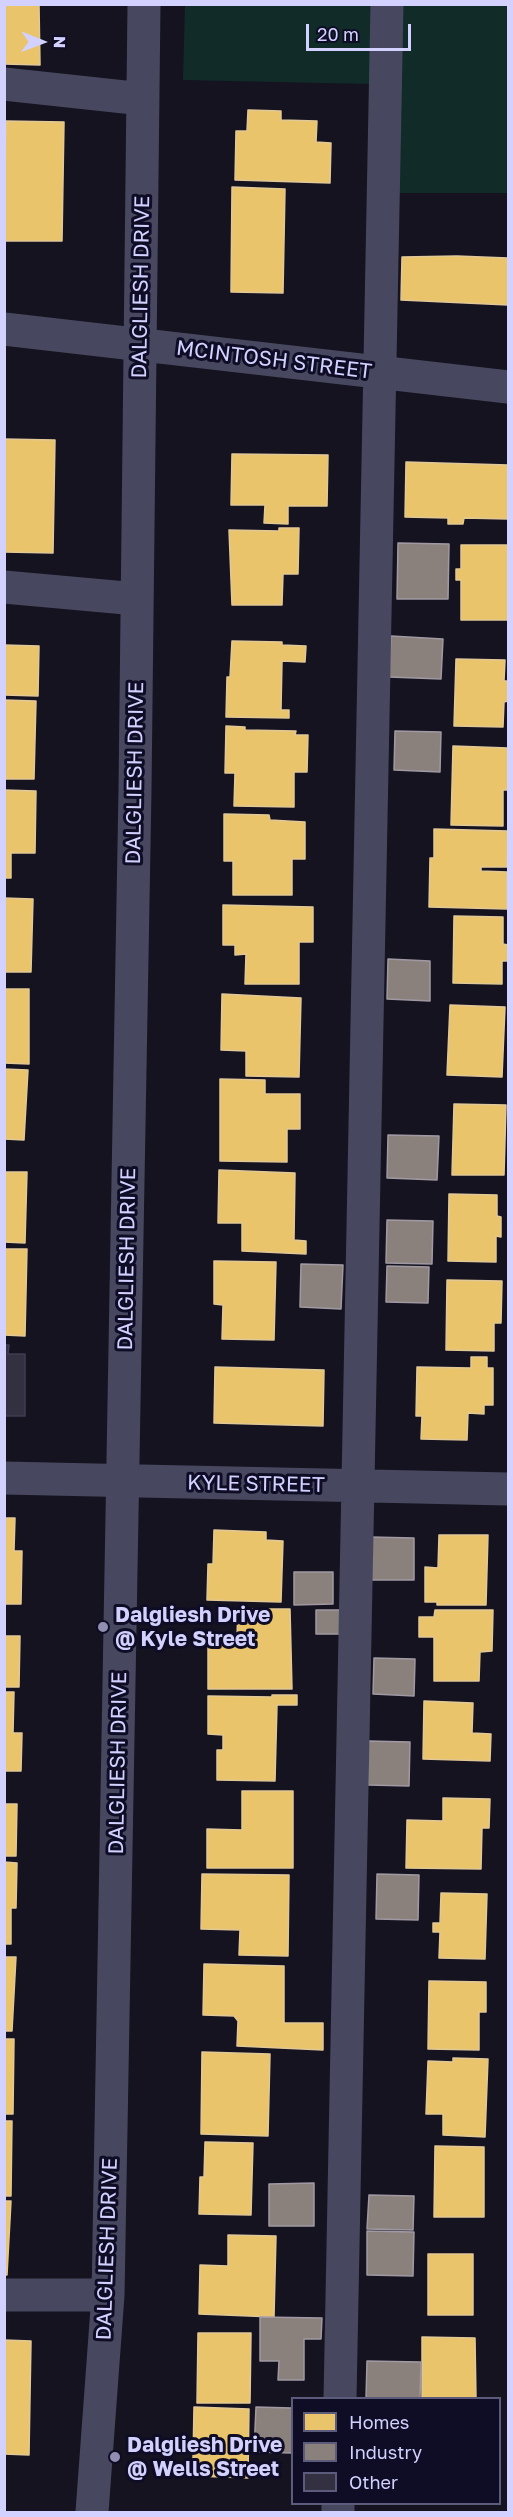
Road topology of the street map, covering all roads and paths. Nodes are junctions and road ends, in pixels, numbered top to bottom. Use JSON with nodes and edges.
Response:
{"nodes":[{"id":1,"x":144,"y":4,"type":"edge"},
{"id":2,"x":387,"y":4,"type":"edge"},
{"id":3,"x":4,"y":84,"type":"edge"},
{"id":4,"x":143,"y":99,"type":"junction"},
{"id":5,"x":4,"y":329,"type":"edge"},
{"id":6,"x":140,"y":344,"type":"junction"},
{"id":7,"x":380,"y":374,"type":"junction"},
{"id":8,"x":508,"y":387,"type":"edge"},
{"id":9,"x":4,"y":587,"type":"edge"},
{"id":10,"x":137,"y":599,"type":"junction"},
{"id":11,"x":4,"y":1478,"type":"edge"},
{"id":12,"x":124,"y":1481,"type":"junction"},
{"id":13,"x":357,"y":1486,"type":"junction"},
{"id":14,"x":508,"y":1489,"type":"edge"},
{"id":15,"x":4,"y":2295,"type":"edge"},
{"id":16,"x":108,"y":2295,"type":"junction"},
{"id":17,"x":340,"y":2397,"type":"edge"},
{"id":18,"x":92,"y":2512,"type":"edge"}],
"edges":[{"from":1,"to":4,"type":"street","name":"DALGLIESH DRIVE"},
{"from":2,"to":7,"type":"street"},
{"from":3,"to":4,"type":"street"},
{"from":4,"to":6,"type":"street","name":"DALGLIESH DRIVE"},
{"from":5,"to":6,"type":"street","name":"MCINTOSH STREET"},
{"from":6,"to":7,"type":"street","name":"MCINTOSH STREET"},
{"from":6,"to":10,"type":"street","name":"DALGLIESH DRIVE"},
{"from":7,"to":8,"type":"street","name":"MCINTOSH STREET"},
{"from":7,"to":13,"type":"street"},
{"from":9,"to":10,"type":"street"},
{"from":10,"to":12,"type":"street","name":"DALGLIESH DRIVE"},
{"from":11,"to":12,"type":"street","name":"KYLE STREET"},
{"from":12,"to":13,"type":"street","name":"KYLE STREET"},
{"from":12,"to":16,"type":"street","name":"DALGLIESH DRIVE"},
{"from":13,"to":14,"type":"street","name":"KYLE STREET"},
{"from":13,"to":17,"type":"street"},
{"from":15,"to":16,"type":"street"},
{"from":16,"to":18,"type":"street","name":"DALGLIESH DRIVE"}]}
